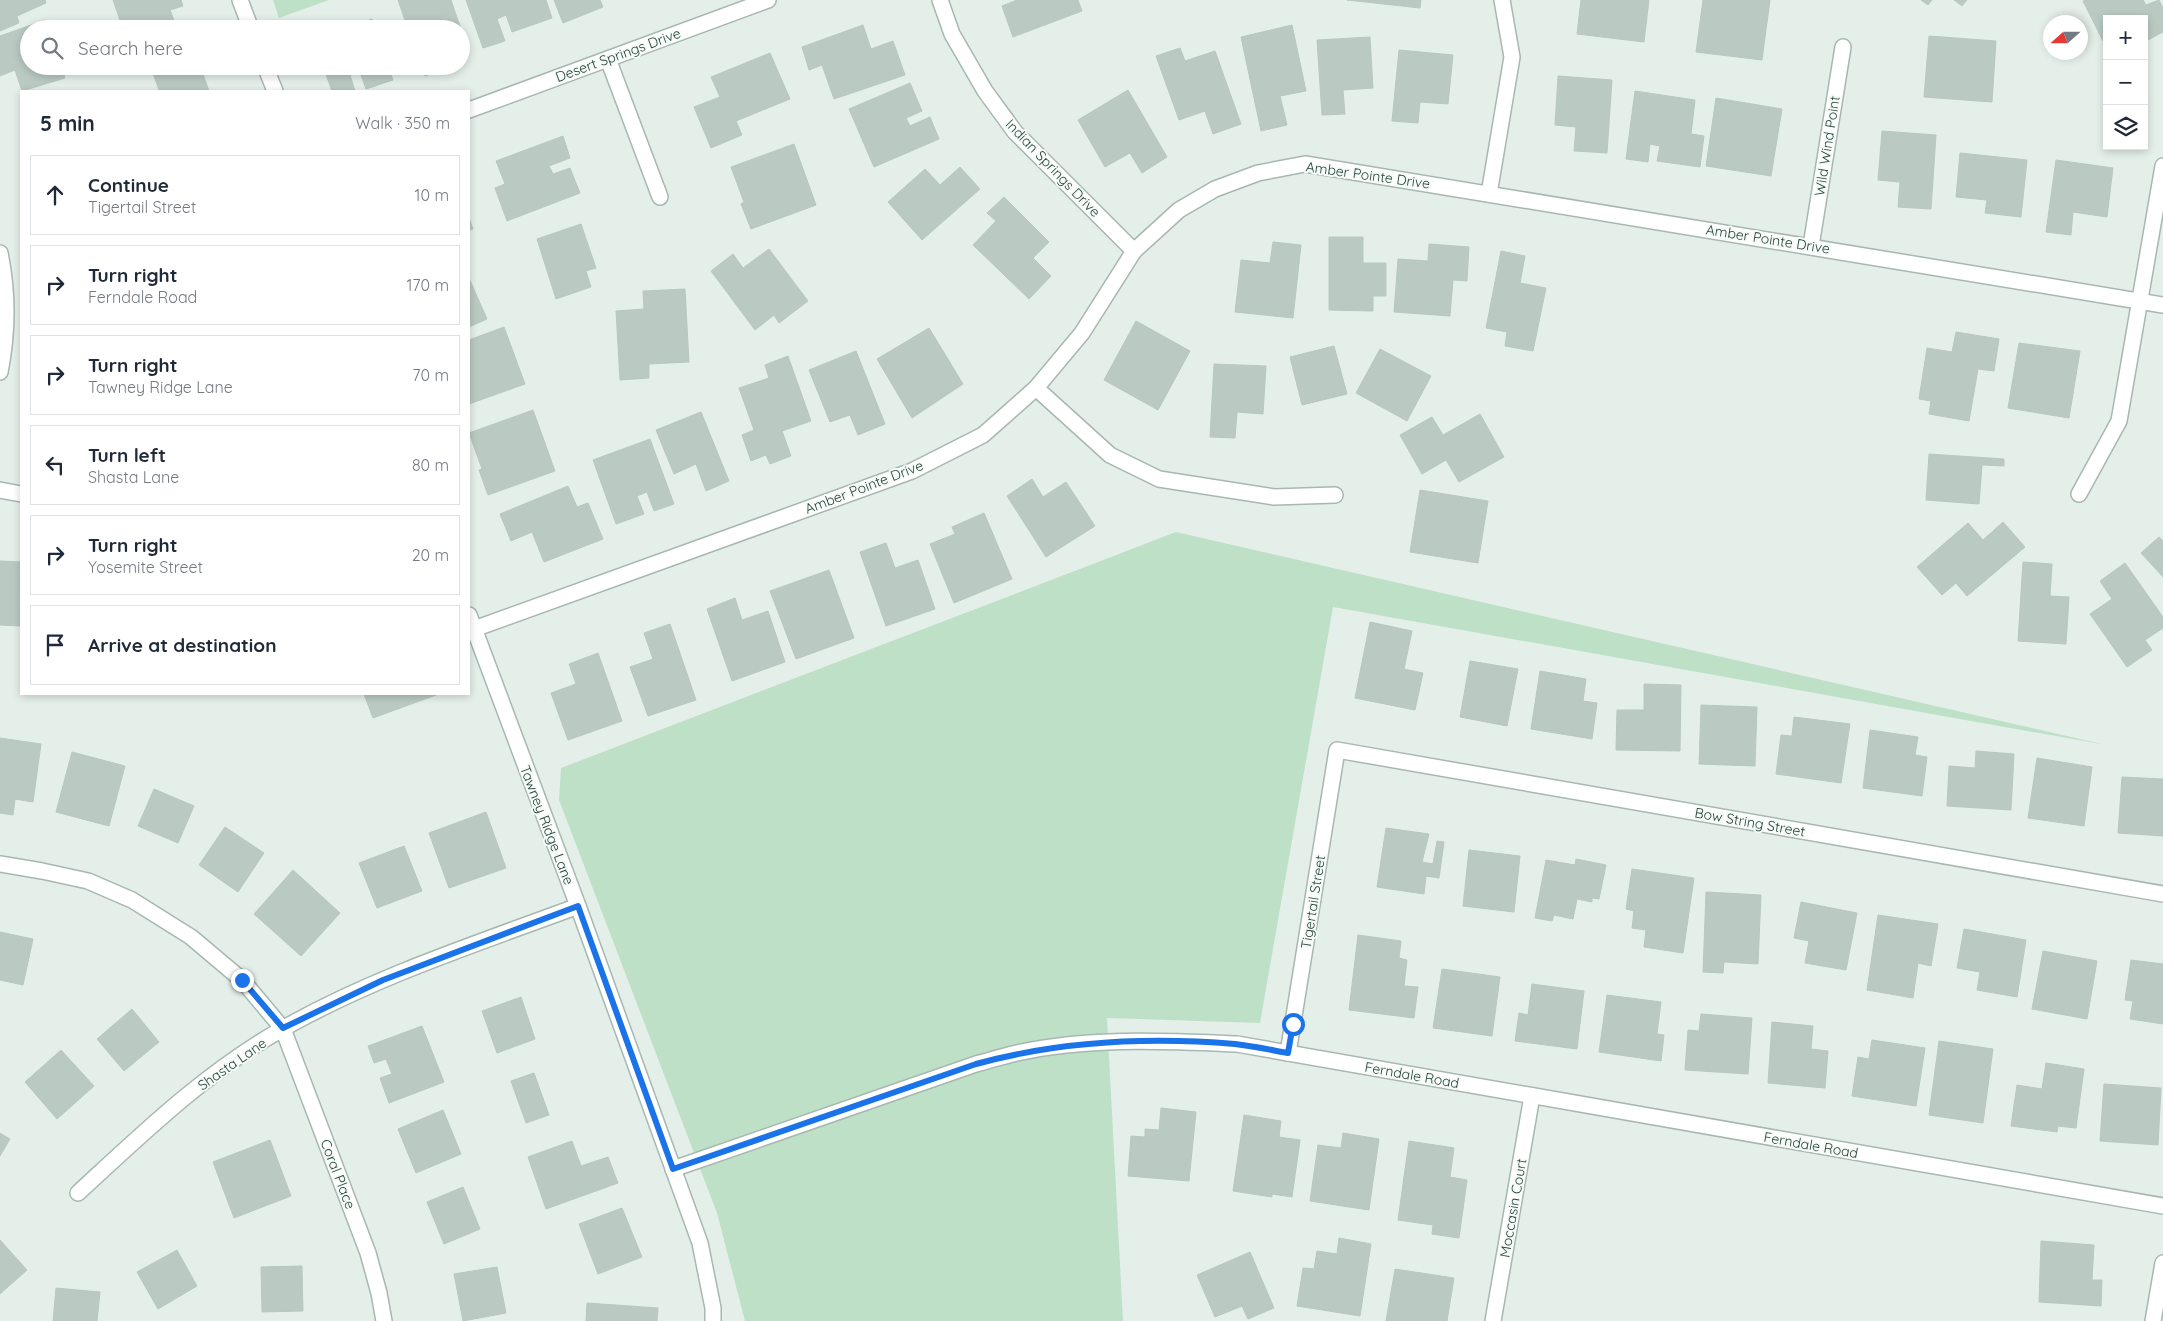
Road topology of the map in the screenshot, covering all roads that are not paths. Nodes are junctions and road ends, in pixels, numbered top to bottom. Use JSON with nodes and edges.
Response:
{"nodes":[{"id":1,"x":240,"y":0,"type":"edge"},
{"id":2,"x":768,"y":0,"type":"edge"},
{"id":3,"x":940,"y":0,"type":"edge"},
{"id":4,"x":1502,"y":0,"type":"edge"},
{"id":5,"x":248,"y":20,"type":"edge"},
{"id":6,"x":1843,"y":47,"type":"dead end"},
{"id":7,"x":608,"y":59,"type":"junction"},
{"id":8,"x":269,"y":75,"type":"edge"},
{"id":9,"x":275,"y":90,"type":"edge"},
{"id":10,"x":470,"y":110,"type":"edge"},
{"id":11,"x":2163,"y":166,"type":"edge"},
{"id":12,"x":1489,"y":194,"type":"junction"},
{"id":13,"x":660,"y":197,"type":"dead end"},
{"id":14,"x":1810,"y":246,"type":"junction"},
{"id":15,"x":1134,"y":251,"type":"junction"},
{"id":16,"x":0,"y":253,"type":"edge"},
{"id":17,"x":2139,"y":301,"type":"junction"},
{"id":18,"x":2163,"y":305,"type":"edge"},
{"id":19,"x":0,"y":372,"type":"edge"},
{"id":20,"x":1036,"y":388,"type":"junction"},
{"id":21,"x":0,"y":490,"type":"edge"},
{"id":22,"x":20,"y":494,"type":"edge"},
{"id":23,"x":2079,"y":494,"type":"dead end"},
{"id":24,"x":1335,"y":495,"type":"dead end"},
{"id":25,"x":470,"y":618,"type":"edge"},
{"id":26,"x":474,"y":629,"type":"junction"},
{"id":27,"x":1337,"y":750,"type":"joint"},
{"id":28,"x":0,"y":864,"type":"edge"},
{"id":29,"x":2163,"y":894,"type":"edge"},
{"id":30,"x":578,"y":906,"type":"junction"},
{"id":31,"x":283,"y":1028,"type":"junction"},
{"id":32,"x":1288,"y":1053,"type":"junction"},
{"id":33,"x":1532,"y":1096,"type":"junction"},
{"id":34,"x":673,"y":1169,"type":"junction"},
{"id":35,"x":78,"y":1193,"type":"dead end"},
{"id":36,"x":2163,"y":1206,"type":"edge"},
{"id":37,"x":2163,"y":1263,"type":"edge"},
{"id":38,"x":384,"y":1321,"type":"edge"},
{"id":39,"x":713,"y":1321,"type":"edge"},
{"id":40,"x":1494,"y":1321,"type":"edge"},
{"id":41,"x":2153,"y":1321,"type":"edge"}],
"edges":[{"from":1,"to":5,"type":"street"},
{"from":2,"to":7,"type":"street","name":"Desert Springs Drive"},
{"from":3,"to":15,"type":"street","name":"Indian Springs Drive"},
{"from":4,"to":12,"type":"street"},
{"from":6,"to":14,"type":"street","name":"Wild Wind Point"},
{"from":7,"to":10,"type":"street","name":"Desert Springs Drive"},
{"from":7,"to":13,"type":"street"},
{"from":8,"to":9,"type":"street"},
{"from":11,"to":17,"type":"street"},
{"from":12,"to":14,"type":"street","name":"Amber Pointe Drive"},
{"from":12,"to":15,"type":"street","name":"Amber Pointe Drive"},
{"from":14,"to":17,"type":"street","name":"Amber Pointe Drive"},
{"from":15,"to":20,"type":"street","name":"Amber Pointe Drive"},
{"from":16,"to":19,"type":"street"},
{"from":17,"to":18,"type":"street","name":"Amber Pointe Drive"},
{"from":17,"to":23,"type":"street"},
{"from":20,"to":24,"type":"street"},
{"from":20,"to":26,"type":"street","name":"Amber Pointe Drive"},
{"from":21,"to":22,"type":"street"},
{"from":25,"to":26,"type":"street","name":"Tawney Ridge Lane"},
{"from":26,"to":30,"type":"street","name":"Tawney Ridge Lane"},
{"from":27,"to":29,"type":"street","name":"Bow String Street"},
{"from":27,"to":32,"type":"street","name":"Tigertail Street"},
{"from":28,"to":31,"type":"street","name":"Coral Place"},
{"from":30,"to":31,"type":"street","name":"Shasta Lane"},
{"from":30,"to":34,"type":"street","name":"Tawney Ridge Lane"},
{"from":31,"to":35,"type":"street","name":"Shasta Lane"},
{"from":31,"to":38,"type":"street","name":"Coral Place"},
{"from":32,"to":33,"type":"street","name":"Ferndale Road"},
{"from":32,"to":34,"type":"street","name":"Ferndale Road"},
{"from":33,"to":36,"type":"street","name":"Ferndale Road"},
{"from":33,"to":40,"type":"street","name":"Moccasin Court"},
{"from":34,"to":39,"type":"street","name":"Tawney Ridge Lane"},
{"from":37,"to":41,"type":"street"}]}
